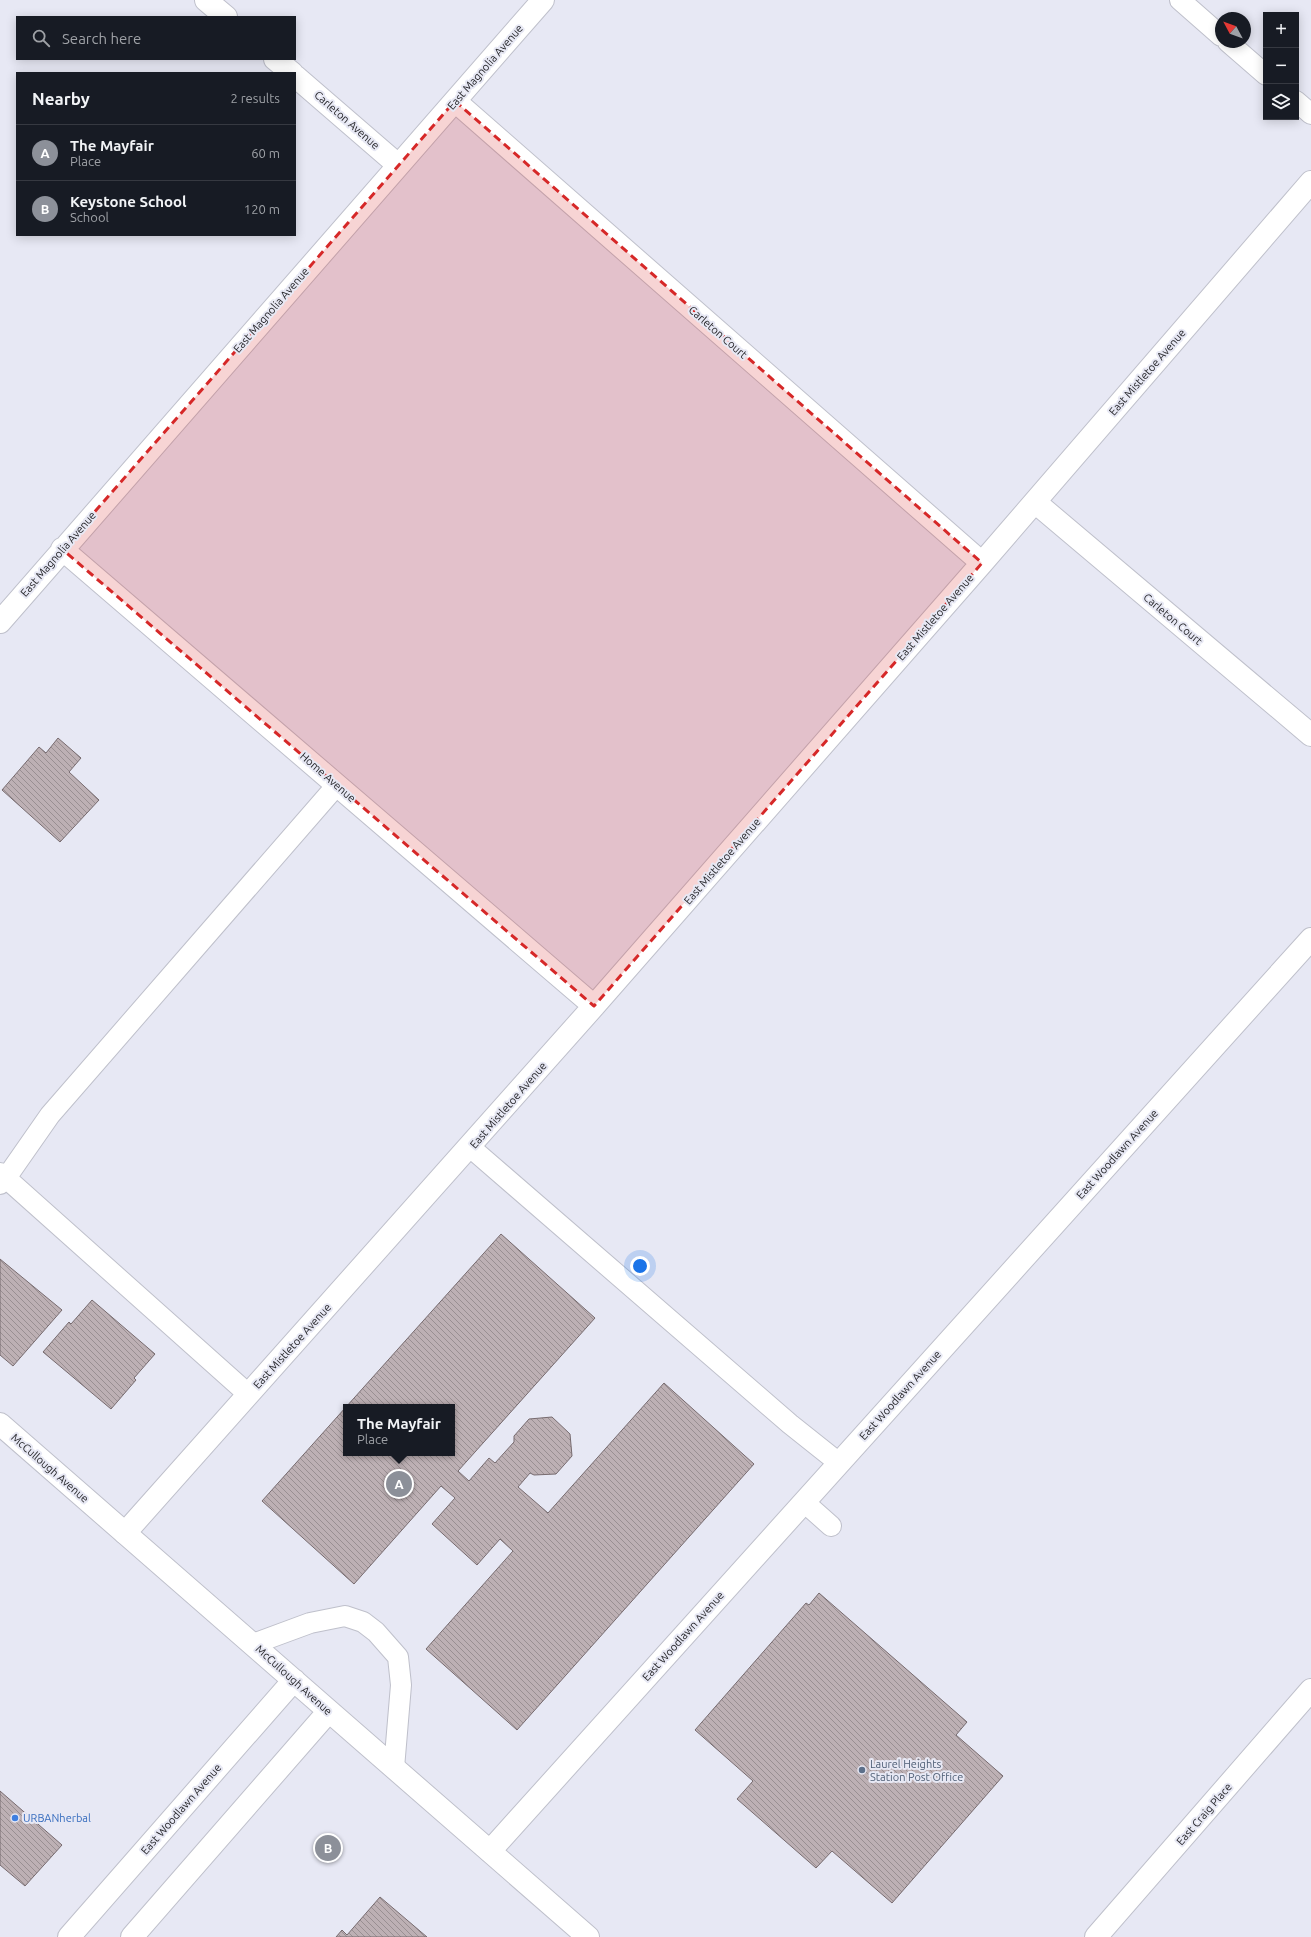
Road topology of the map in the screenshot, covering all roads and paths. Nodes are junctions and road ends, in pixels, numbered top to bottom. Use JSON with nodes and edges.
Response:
{"nodes":[{"id":1,"x":206,"y":0,"type":"edge"},
{"id":2,"x":543,"y":0,"type":"edge"},
{"id":3,"x":1180,"y":0,"type":"edge"},
{"id":4,"x":225,"y":16,"type":"edge"},
{"id":5,"x":1215,"y":31,"type":"edge"},
{"id":6,"x":1235,"y":48,"type":"edge"},
{"id":7,"x":276,"y":60,"type":"edge"},
{"id":8,"x":291,"y":72,"type":"edge"},
{"id":9,"x":1263,"y":72,"type":"edge"},
{"id":10,"x":296,"y":77,"type":"edge"},
{"id":11,"x":455,"y":101,"type":"junction"},
{"id":12,"x":1299,"y":104,"type":"edge"},
{"id":13,"x":1311,"y":114,"type":"edge"},
{"id":14,"x":398,"y":164,"type":"junction"},
{"id":15,"x":1311,"y":182,"type":"edge"},
{"id":16,"x":1035,"y":502,"type":"junction"},
{"id":17,"x":62,"y":549,"type":"junction"},
{"id":18,"x":982,"y":563,"type":"junction"},
{"id":19,"x":0,"y":622,"type":"edge"},
{"id":20,"x":1311,"y":735,"type":"edge"},
{"id":21,"x":337,"y":785,"type":"junction"},
{"id":22,"x":1311,"y":939,"type":"edge"},
{"id":23,"x":594,"y":1006,"type":"junction"},
{"id":24,"x":470,"y":1147,"type":"junction"},
{"id":25,"x":2,"y":1178,"type":"edge"},
{"id":26,"x":248,"y":1394,"type":"junction"},
{"id":27,"x":0,"y":1424,"type":"edge"},
{"id":28,"x":839,"y":1463,"type":"junction"},
{"id":29,"x":804,"y":1502,"type":"junction"},
{"id":30,"x":831,"y":1526,"type":"dead end"},
{"id":31,"x":125,"y":1533,"type":"junction"},
{"id":32,"x":253,"y":1644,"type":"junction"},
{"id":33,"x":294,"y":1680,"type":"junction"},
{"id":34,"x":1311,"y":1690,"type":"edge"},
{"id":35,"x":329,"y":1711,"type":"junction"},
{"id":36,"x":394,"y":1768,"type":"junction"},
{"id":37,"x":490,"y":1851,"type":"junction"},
{"id":38,"x":69,"y":1937,"type":"edge"},
{"id":39,"x":132,"y":1937,"type":"edge"},
{"id":40,"x":588,"y":1937,"type":"edge"},
{"id":41,"x":1096,"y":1937,"type":"edge"}],
"edges":[{"from":1,"to":4,"type":"street"},
{"from":2,"to":11,"type":"street","name":"East Magnolia Avenue"},
{"from":3,"to":5,"type":"lane"},
{"from":6,"to":9,"type":"lane"},
{"from":7,"to":8,"type":"street"},
{"from":10,"to":14,"type":"street","name":"Carleton Avenue"},
{"from":11,"to":14,"type":"street","name":"East Magnolia Avenue"},
{"from":11,"to":18,"type":"street","name":"Carleton Court"},
{"from":12,"to":13,"type":"lane"},
{"from":14,"to":17,"type":"street","name":"East Magnolia Avenue"},
{"from":15,"to":16,"type":"street","name":"East Mistletoe Avenue"},
{"from":16,"to":18,"type":"street","name":"East Mistletoe Avenue"},
{"from":16,"to":20,"type":"street","name":"Carleton Court"},
{"from":17,"to":19,"type":"street","name":"East Magnolia Avenue"},
{"from":17,"to":21,"type":"street","name":"Home Avenue"},
{"from":18,"to":23,"type":"street","name":"East Mistletoe Avenue"},
{"from":21,"to":23,"type":"street","name":"Home Avenue"},
{"from":21,"to":25,"type":"lane"},
{"from":22,"to":28,"type":"street","name":"East Woodlawn Avenue"},
{"from":23,"to":24,"type":"street","name":"East Mistletoe Avenue"},
{"from":24,"to":26,"type":"street","name":"East Mistletoe Avenue"},
{"from":24,"to":28,"type":"lane"},
{"from":25,"to":26,"type":"lane"},
{"from":26,"to":31,"type":"street","name":"East Mistletoe Avenue"},
{"from":27,"to":31,"type":"street","name":"McCullough Avenue"},
{"from":28,"to":29,"type":"street","name":"East Woodlawn Avenue"},
{"from":29,"to":30,"type":"lane"},
{"from":29,"to":37,"type":"street","name":"East Woodlawn Avenue"},
{"from":31,"to":32,"type":"street","name":"McCullough Avenue"},
{"from":32,"to":33,"type":"street","name":"McCullough Avenue"},
{"from":32,"to":36,"type":"lane"},
{"from":33,"to":35,"type":"street","name":"McCullough Avenue"},
{"from":33,"to":38,"type":"street","name":"East Woodlawn Avenue"},
{"from":34,"to":41,"type":"street","name":"East Craig Place"},
{"from":35,"to":36,"type":"street","name":"McCullough Avenue"},
{"from":35,"to":39,"type":"street"},
{"from":36,"to":37,"type":"street","name":"McCullough Avenue"},
{"from":37,"to":40,"type":"street","name":"McCullough Avenue"}]}
